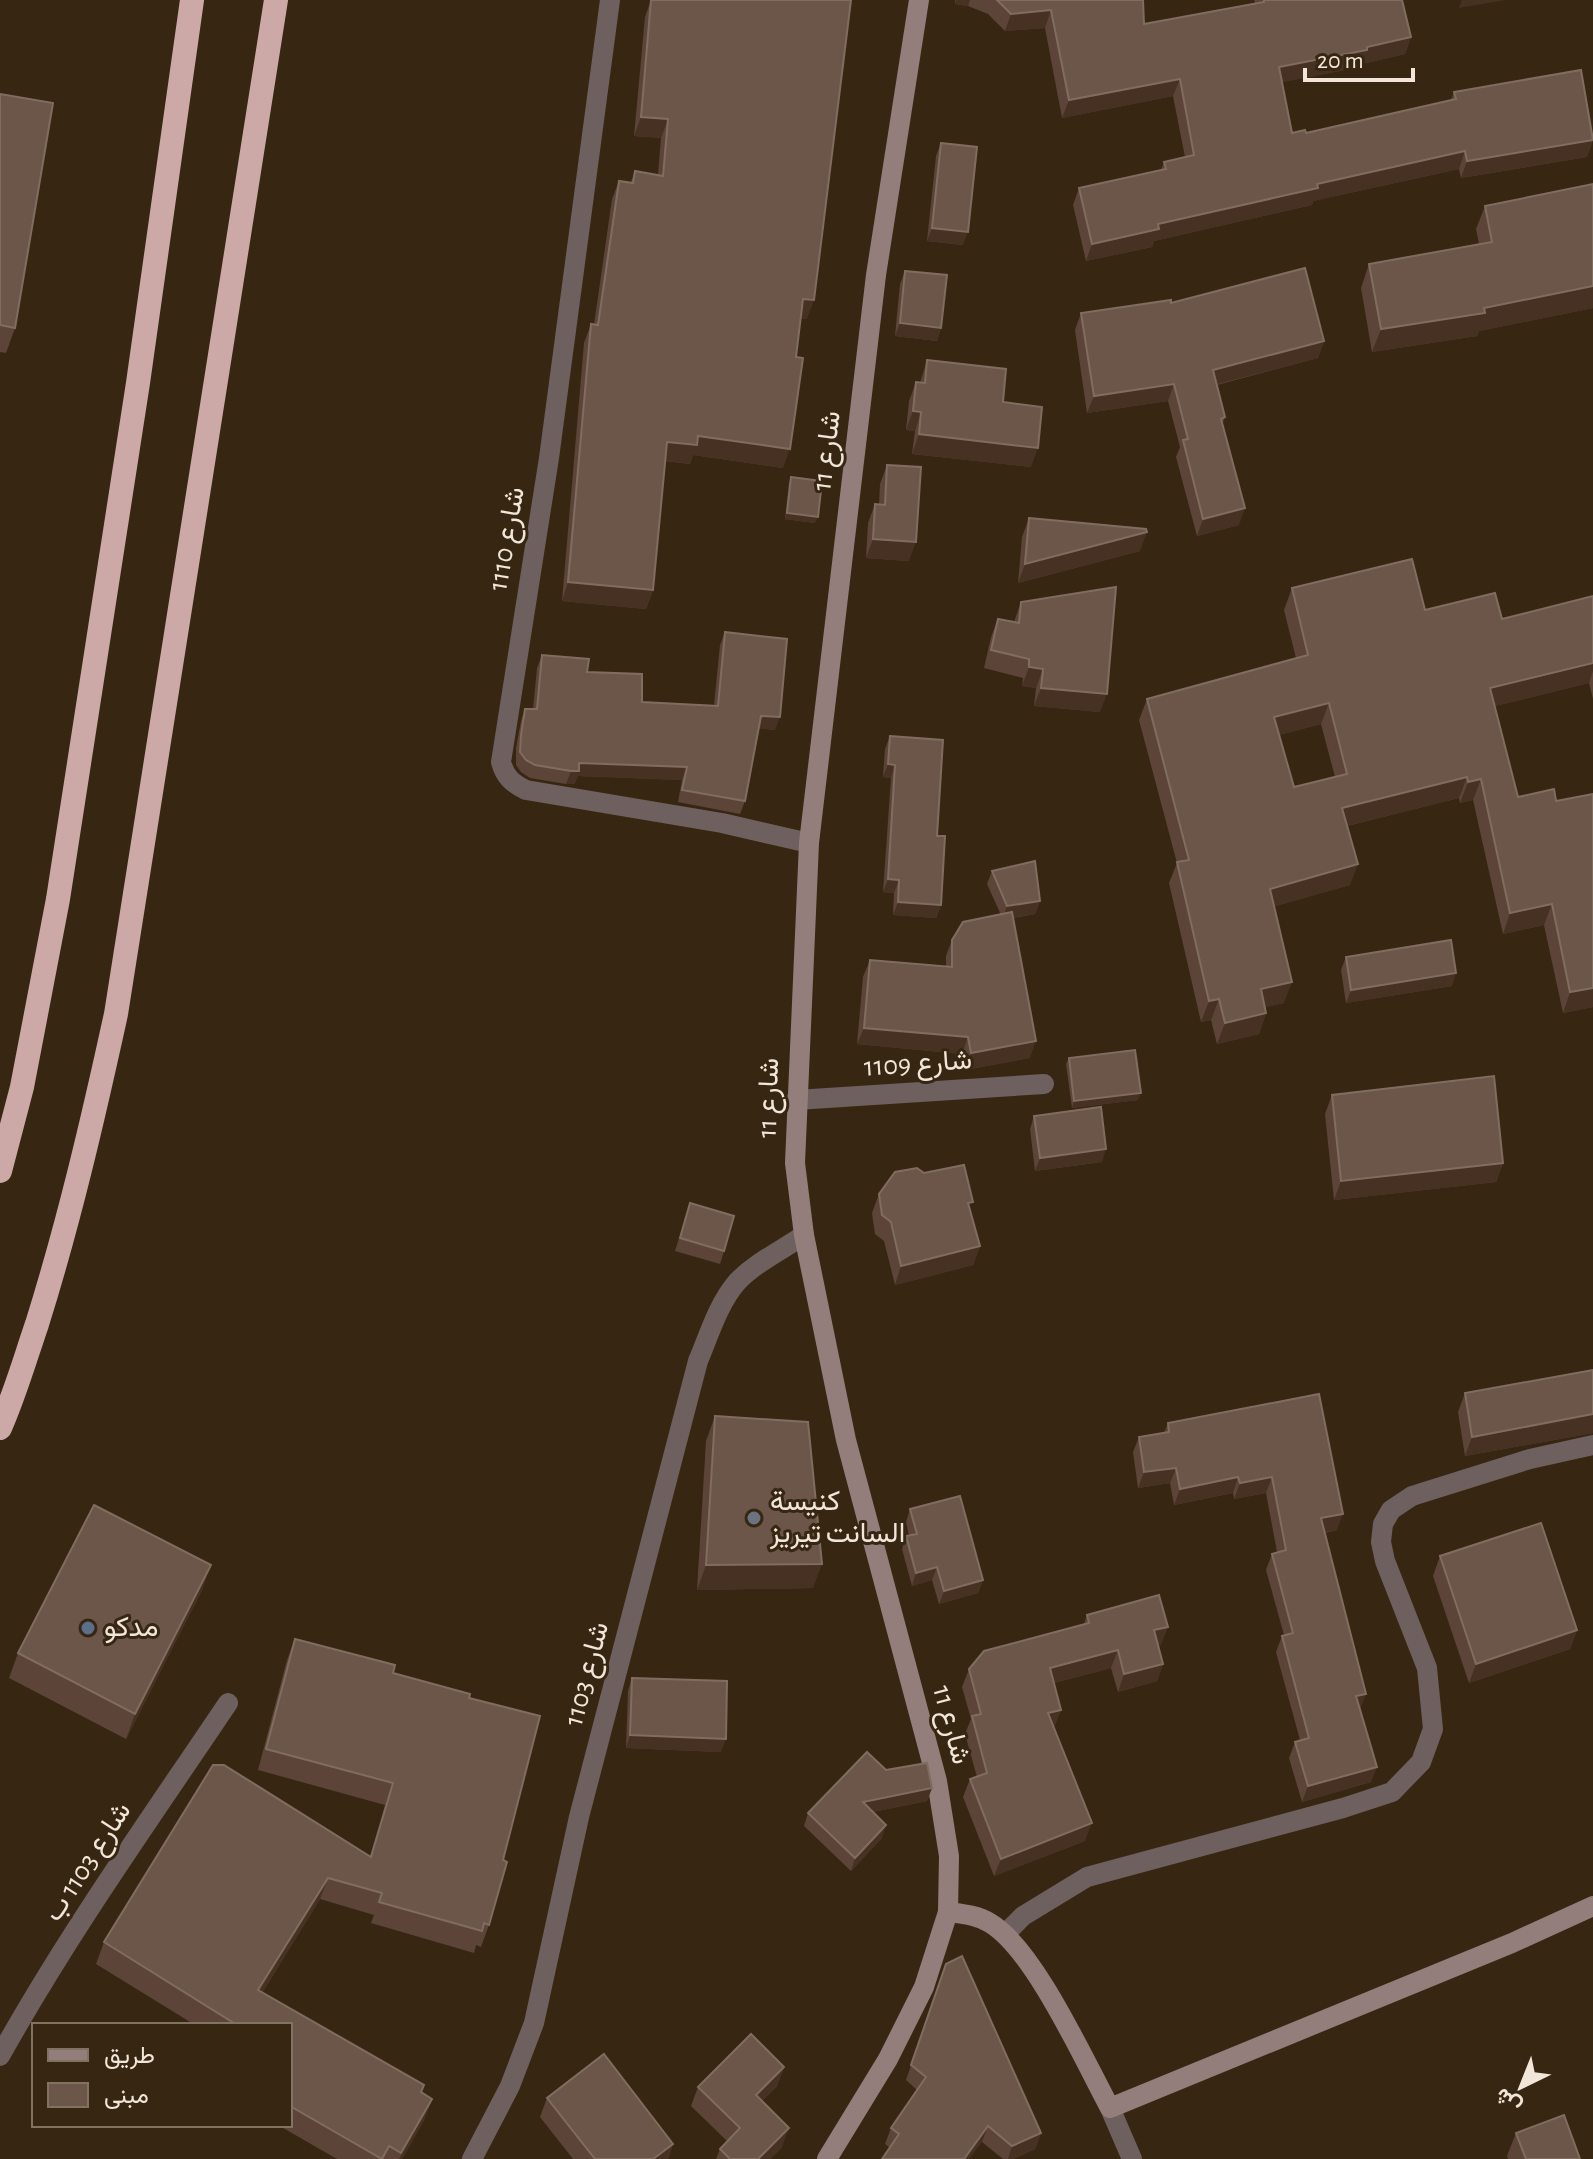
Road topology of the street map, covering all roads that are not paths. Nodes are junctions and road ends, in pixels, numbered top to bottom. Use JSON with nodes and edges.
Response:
{"nodes":[{"id":1,"x":192,"y":0,"type":"edge"},
{"id":2,"x":276,"y":0,"type":"edge"},
{"id":3,"x":610,"y":0,"type":"edge"},
{"id":4,"x":919,"y":0,"type":"edge"},
{"id":5,"x":809,"y":843,"type":"junction"},
{"id":6,"x":1044,"y":1084,"type":"dead end"},
{"id":7,"x":796,"y":1100,"type":"junction"},
{"id":8,"x":0,"y":1171,"type":"edge"},
{"id":9,"x":804,"y":1235,"type":"junction"},
{"id":10,"x":0,"y":1428,"type":"edge"},
{"id":11,"x":1593,"y":1445,"type":"edge"},
{"id":12,"x":228,"y":1703,"type":"dead end"},
{"id":13,"x":1593,"y":1906,"type":"edge"},
{"id":14,"x":948,"y":1912,"type":"junction"},
{"id":15,"x":1005,"y":1934,"type":"junction"},
{"id":16,"x":0,"y":2056,"type":"edge"},
{"id":17,"x":1110,"y":2108,"type":"junction"},
{"id":18,"x":472,"y":2159,"type":"edge"},
{"id":19,"x":827,"y":2159,"type":"edge"},
{"id":20,"x":1132,"y":2159,"type":"edge"}],
"edges":[{"from":1,"to":8,"type":"highway"},
{"from":2,"to":10,"type":"highway"},
{"from":3,"to":5,"type":"street","name":"شارع 1110"},
{"from":4,"to":5,"type":"street","name":"شارع 11"},
{"from":5,"to":7,"type":"street","name":"شارع 11"},
{"from":6,"to":7,"type":"street","name":"شارع 1109"},
{"from":7,"to":9,"type":"street","name":"شارع 11"},
{"from":9,"to":14,"type":"street","name":"شارع 11"},
{"from":9,"to":18,"type":"street","name":"شارع 1103"},
{"from":11,"to":15,"type":"street"},
{"from":12,"to":16,"type":"street","name":"شارع 1103 ب"},
{"from":13,"to":17,"type":"street"},
{"from":14,"to":15,"type":"street"},
{"from":14,"to":19,"type":"street","name":"شارع 11"},
{"from":15,"to":17,"type":"street"},
{"from":17,"to":20,"type":"street"}]}
